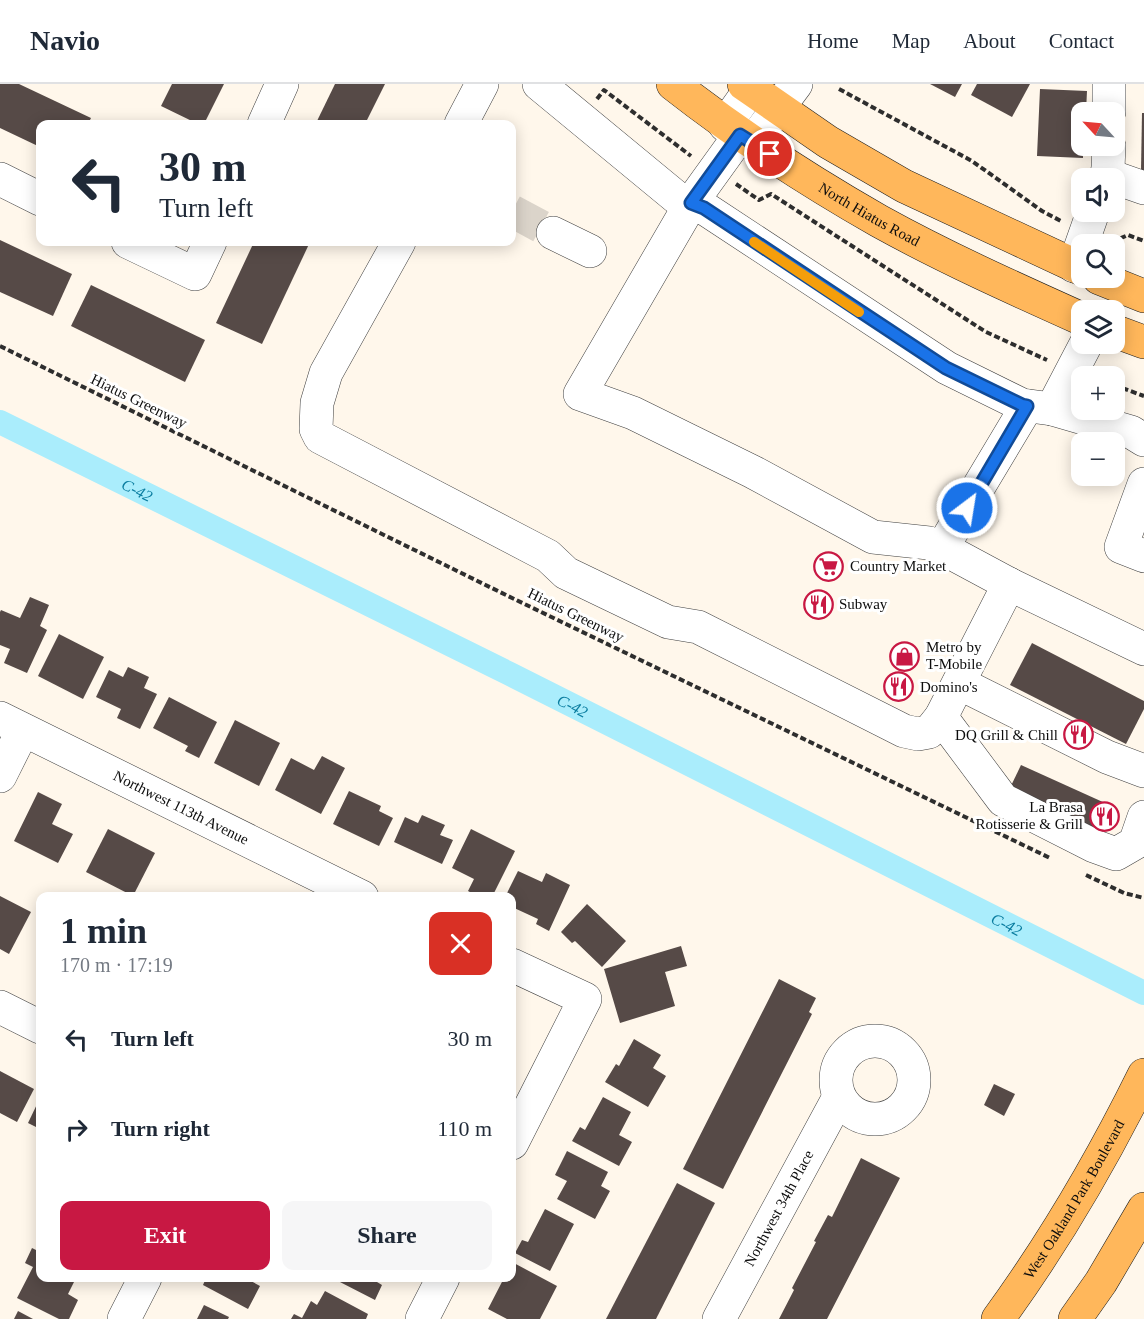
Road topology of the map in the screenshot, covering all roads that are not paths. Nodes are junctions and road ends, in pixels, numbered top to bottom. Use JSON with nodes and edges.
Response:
{"nodes":[{"id":1,"x":282,"y":84,"type":"edge"},
{"id":2,"x":482,"y":84,"type":"edge"},
{"id":3,"x":539,"y":84,"type":"edge"},
{"id":4,"x":673,"y":84,"type":"edge"},
{"id":5,"x":1109,"y":84,"type":"edge"},
{"id":6,"x":750,"y":86,"type":"edge"},
{"id":7,"x":787,"y":96,"type":"edge"},
{"id":8,"x":1109,"y":102,"type":"edge"},
{"id":9,"x":266,"y":120,"type":"edge"},
{"id":10,"x":463,"y":120,"type":"edge"},
{"id":11,"x":739,"y":134,"type":"junction"},
{"id":12,"x":1107,"y":166,"type":"edge"},
{"id":13,"x":0,"y":179,"type":"edge"},
{"id":14,"x":1144,"y":188,"type":"edge"},
{"id":15,"x":36,"y":197,"type":"edge"},
{"id":16,"x":691,"y":203,"type":"junction"},
{"id":17,"x":553,"y":233,"type":"tunnel mouth"},
{"id":18,"x":137,"y":246,"type":"edge"},
{"id":19,"x":208,"y":246,"type":"edge"},
{"id":20,"x":397,"y":246,"type":"edge"},
{"id":21,"x":590,"y":251,"type":"dead end"},
{"id":22,"x":1071,"y":264,"type":"edge"},
{"id":23,"x":1125,"y":288,"type":"edge"},
{"id":24,"x":1144,"y":296,"type":"edge"},
{"id":25,"x":1071,"y":313,"type":"edge"},
{"id":26,"x":1125,"y":336,"type":"edge"},
{"id":27,"x":1144,"y":342,"type":"edge"},
{"id":28,"x":1079,"y":356,"type":"edge"},
{"id":29,"x":1040,"y":407,"type":"junction"},
{"id":30,"x":1144,"y":440,"type":"edge"},
{"id":31,"x":1144,"y":484,"type":"edge"},
{"id":32,"x":942,"y":548,"type":"junction"},
{"id":33,"x":1144,"y":556,"type":"edge"},
{"id":34,"x":1009,"y":584,"type":"junction"},
{"id":35,"x":1144,"y":649,"type":"edge"},
{"id":36,"x":959,"y":682,"type":"junction"},
{"id":37,"x":941,"y":717,"type":"junction"},
{"id":38,"x":12,"y":724,"type":"edge"},
{"id":39,"x":1144,"y":771,"type":"edge"},
{"id":40,"x":0,"y":776,"type":"edge"},
{"id":41,"x":1144,"y":817,"type":"edge"},
{"id":42,"x":344,"y":892,"type":"edge"},
{"id":43,"x":516,"y":967,"type":"edge"},
{"id":44,"x":0,"y":1007,"type":"edge"},
{"id":45,"x":36,"y":1025,"type":"edge"},
{"id":46,"x":1142,"y":1079,"type":"edge"},
{"id":47,"x":839,"y":1097,"type":"dead end"},
{"id":48,"x":516,"y":1135,"type":"edge"},
{"id":49,"x":1144,"y":1209,"type":"edge"},
{"id":50,"x":143,"y":1282,"type":"edge"},
{"id":51,"x":441,"y":1282,"type":"edge"},
{"id":52,"x":124,"y":1319,"type":"edge"},
{"id":53,"x":422,"y":1319,"type":"edge"},
{"id":54,"x":719,"y":1319,"type":"edge"},
{"id":55,"x":998,"y":1319,"type":"edge"},
{"id":56,"x":1075,"y":1319,"type":"edge"}],
"edges":[{"from":1,"to":9,"type":"street"},
{"from":2,"to":10,"type":"street"},
{"from":3,"to":16,"type":"street"},
{"from":4,"to":11,"type":"main road","name":"North Hiatus Road"},
{"from":5,"to":8,"type":"street"},
{"from":6,"to":7,"type":"main road"},
{"from":6,"to":11,"type":"street"},
{"from":7,"to":11,"type":"street"},
{"from":7,"to":22,"type":"main road"},
{"from":11,"to":16,"type":"street"},
{"from":11,"to":25,"type":"main road","name":"North Hiatus Road"},
{"from":12,"to":14,"type":"street"},
{"from":13,"to":15,"type":"street"},
{"from":16,"to":29,"type":"street"},
{"from":16,"to":32,"type":"street"},
{"from":17,"to":21,"type":"street"},
{"from":18,"to":19,"type":"street"},
{"from":20,"to":37,"type":"street"},
{"from":23,"to":24,"type":"main road"},
{"from":26,"to":27,"type":"main road"},
{"from":28,"to":29,"type":"street"},
{"from":29,"to":30,"type":"street"},
{"from":29,"to":32,"type":"street"},
{"from":31,"to":33,"type":"street"},
{"from":32,"to":34,"type":"street"},
{"from":34,"to":35,"type":"street"},
{"from":34,"to":36,"type":"street"},
{"from":36,"to":37,"type":"street"},
{"from":36,"to":39,"type":"street"},
{"from":37,"to":41,"type":"street"},
{"from":38,"to":40,"type":"street"},
{"from":38,"to":42,"type":"street","name":"Northwest 113th Avenue"},
{"from":43,"to":48,"type":"street"},
{"from":44,"to":45,"type":"street"},
{"from":46,"to":55,"type":"main road","name":"West Oakland Park Boulevard"},
{"from":47,"to":54,"type":"street","name":"Northwest 34th Place"},
{"from":49,"to":56,"type":"main road"},
{"from":50,"to":52,"type":"street"},
{"from":51,"to":53,"type":"street"}]}
